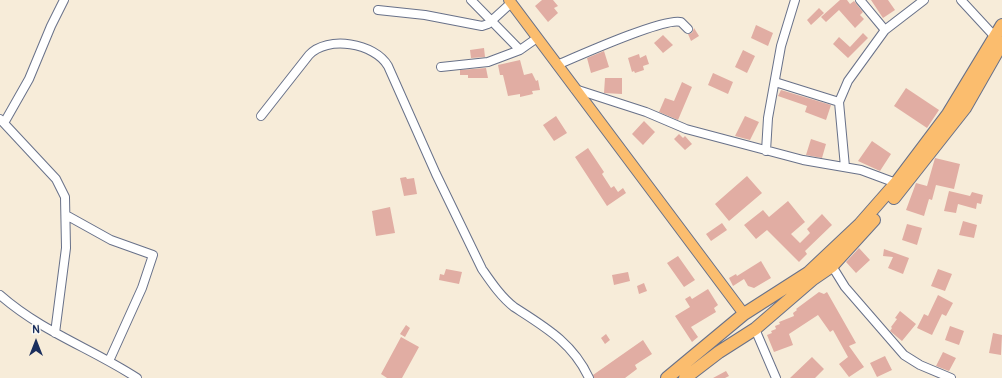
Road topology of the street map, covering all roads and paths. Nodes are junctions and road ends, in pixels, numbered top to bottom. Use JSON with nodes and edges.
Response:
{"nodes":[{"id":1,"x":64,"y":0,"type":"edge"},
{"id":2,"x":471,"y":0,"type":"edge"},
{"id":3,"x":795,"y":0,"type":"edge"},
{"id":4,"x":860,"y":0,"type":"edge"},
{"id":5,"x":924,"y":0,"type":"edge"},
{"id":6,"x":961,"y":0,"type":"edge"},
{"id":7,"x":510,"y":1,"type":"edge"},
{"id":8,"x":378,"y":10,"type":"dead end"},
{"id":9,"x":492,"y":20,"type":"junction"},
{"id":10,"x":1002,"y":25,"type":"edge"},
{"id":11,"x":688,"y":29,"type":"dead end"},
{"id":12,"x":885,"y":30,"type":"junction"},
{"id":13,"x":538,"y":38,"type":"junction"},
{"id":14,"x":1000,"y":41,"type":"edge"},
{"id":15,"x":520,"y":50,"type":"junction"},
{"id":16,"x":557,"y":65,"type":"junction"},
{"id":17,"x":441,"y":67,"type":"dead end"},
{"id":18,"x":775,"y":82,"type":"junction"},
{"id":19,"x":575,"y":89,"type":"junction"},
{"id":20,"x":839,"y":102,"type":"junction"},
{"id":21,"x":262,"y":116,"type":"dead end"},
{"id":22,"x":2,"y":121,"type":"edge"},
{"id":23,"x":766,"y":151,"type":"junction"},
{"id":24,"x":845,"y":167,"type":"junction"},
{"id":25,"x":896,"y":183,"type":"junction"},
{"id":26,"x":66,"y":215,"type":"junction"},
{"id":27,"x":832,"y":266,"type":"junction"},
{"id":28,"x":810,"y":276,"type":"junction"},
{"id":29,"x":0,"y":294,"type":"edge"},
{"id":30,"x":760,"y":303,"type":"junction"},
{"id":31,"x":744,"y":314,"type":"junction"},
{"id":32,"x":770,"y":317,"type":"junction"},
{"id":33,"x":755,"y":329,"type":"junction"},
{"id":34,"x":725,"y":330,"type":"junction"},
{"id":35,"x":55,"y":333,"type":"junction"},
{"id":36,"x":734,"y":343,"type":"junction"},
{"id":37,"x":109,"y":361,"type":"junction"},
{"id":38,"x":137,"y":378,"type":"edge"},
{"id":39,"x":589,"y":378,"type":"edge"},
{"id":40,"x":667,"y":378,"type":"edge"},
{"id":41,"x":685,"y":378,"type":"edge"},
{"id":42,"x":776,"y":378,"type":"edge"},
{"id":43,"x":951,"y":378,"type":"edge"}],
"edges":[{"from":1,"to":22,"type":"street"},
{"from":2,"to":9,"type":"street"},
{"from":3,"to":18,"type":"street"},
{"from":4,"to":12,"type":"street"},
{"from":5,"to":12,"type":"street"},
{"from":6,"to":14,"type":"street"},
{"from":7,"to":9,"type":"street"},
{"from":7,"to":13,"type":"main road"},
{"from":8,"to":9,"type":"street"},
{"from":9,"to":15,"type":"street"},
{"from":10,"to":14,"type":"highway"},
{"from":11,"to":16,"type":"street"},
{"from":12,"to":20,"type":"street"},
{"from":13,"to":15,"type":"street"},
{"from":13,"to":16,"type":"main road"},
{"from":14,"to":25,"type":"highway"},
{"from":14,"to":27,"type":"highway"},
{"from":15,"to":17,"type":"street"},
{"from":16,"to":19,"type":"main road"},
{"from":18,"to":20,"type":"street"},
{"from":18,"to":23,"type":"street"},
{"from":19,"to":23,"type":"street"},
{"from":19,"to":31,"type":"main road"},
{"from":20,"to":24,"type":"street"},
{"from":21,"to":39,"type":"street"},
{"from":22,"to":26,"type":"street"},
{"from":23,"to":24,"type":"street"},
{"from":24,"to":25,"type":"street"},
{"from":25,"to":28,"type":"highway"},
{"from":26,"to":35,"type":"street"},
{"from":26,"to":37,"type":"street"},
{"from":27,"to":28,"type":"highway"},
{"from":27,"to":43,"type":"street"},
{"from":28,"to":30,"type":"highway"},
{"from":28,"to":32,"type":"highway"},
{"from":29,"to":35,"type":"street"},
{"from":30,"to":31,"type":"highway"},
{"from":30,"to":32,"type":"highway"},
{"from":31,"to":34,"type":"highway"},
{"from":32,"to":33,"type":"highway"},
{"from":33,"to":36,"type":"highway"},
{"from":33,"to":42,"type":"street"},
{"from":34,"to":36,"type":"highway"},
{"from":34,"to":40,"type":"highway"},
{"from":35,"to":37,"type":"street"},
{"from":36,"to":41,"type":"highway"},
{"from":37,"to":38,"type":"street"}]}
